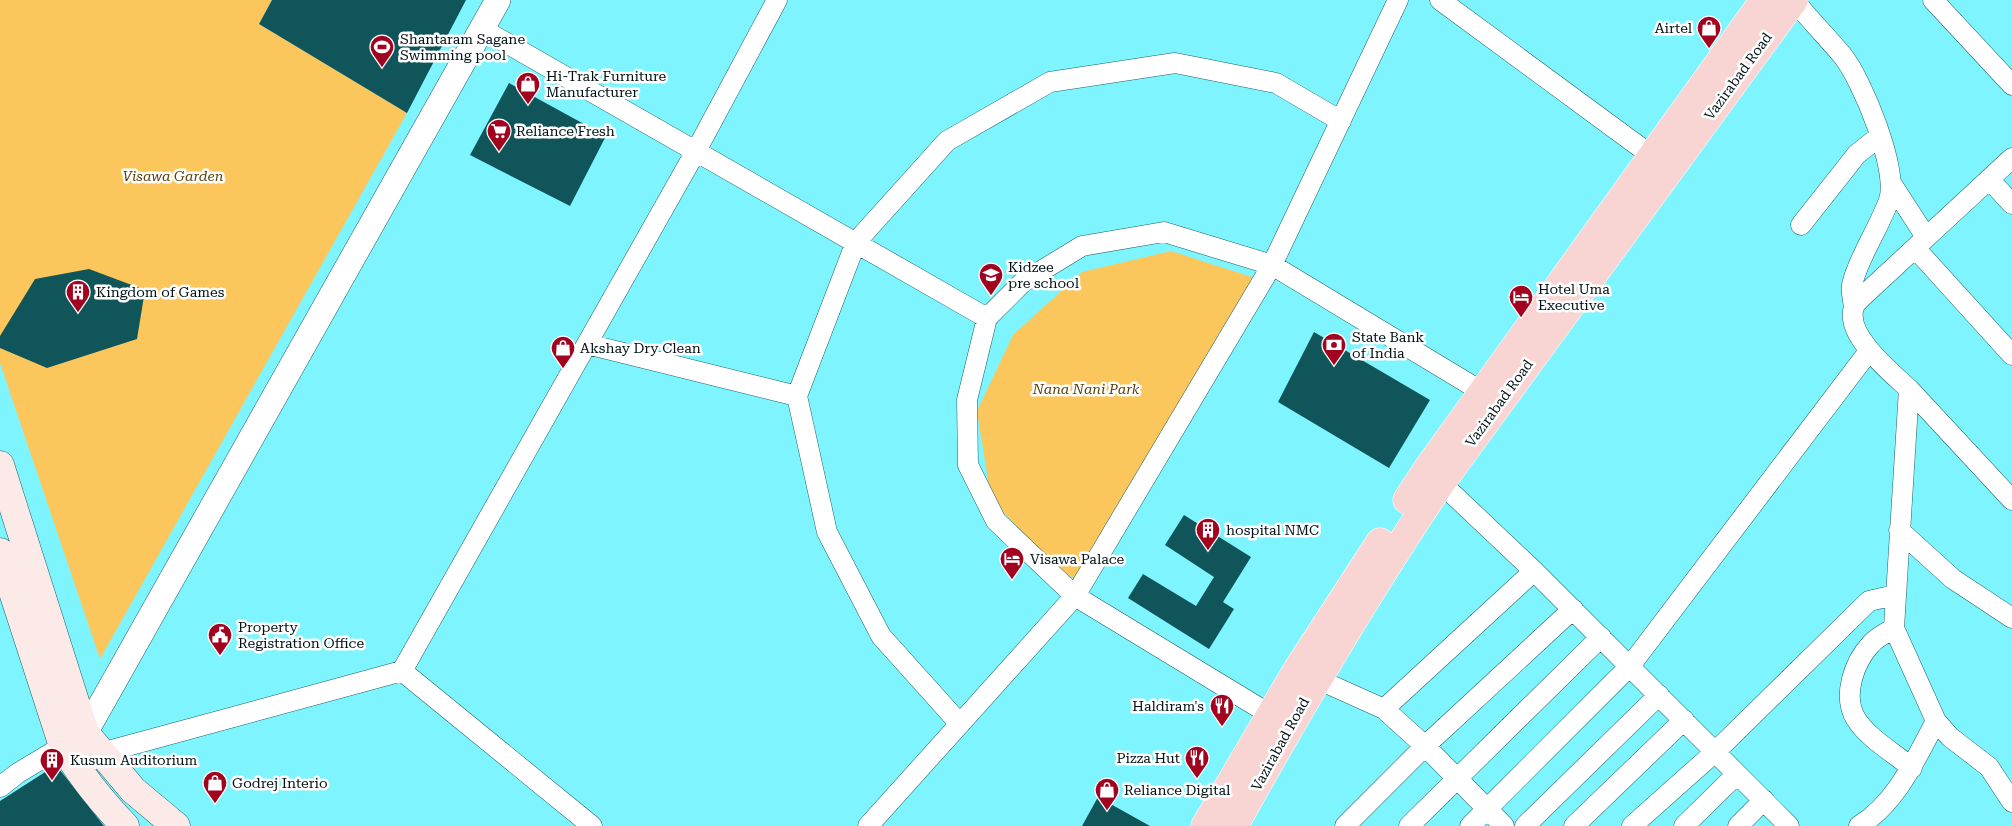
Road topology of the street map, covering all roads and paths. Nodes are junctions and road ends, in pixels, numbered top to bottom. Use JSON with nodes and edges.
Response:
{"nodes":[{"id":1,"x":498,"y":0,"type":"edge"},
{"id":2,"x":777,"y":0,"type":"edge"},
{"id":3,"x":1398,"y":0,"type":"edge"},
{"id":4,"x":1440,"y":0,"type":"edge"},
{"id":5,"x":1764,"y":0,"type":"edge"},
{"id":6,"x":1794,"y":0,"type":"edge"},
{"id":7,"x":1934,"y":0,"type":"edge"},
{"id":8,"x":482,"y":29,"type":"junction"},
{"id":9,"x":2012,"y":85,"type":"edge"},
{"id":10,"x":1341,"y":121,"type":"junction"},
{"id":11,"x":1880,"y":136,"type":"junction"},
{"id":12,"x":696,"y":151,"type":"junction"},
{"id":13,"x":1652,"y":156,"type":"junction"},
{"id":14,"x":2012,"y":158,"type":"edge"},
{"id":15,"x":1990,"y":179,"type":"junction"},
{"id":16,"x":1891,"y":183,"type":"junction"},
{"id":17,"x":2012,"y":204,"type":"edge"},
{"id":18,"x":1801,"y":225,"type":"dead end"},
{"id":19,"x":856,"y":242,"type":"junction"},
{"id":20,"x":1920,"y":243,"type":"junction"},
{"id":21,"x":1272,"y":265,"type":"junction"},
{"id":22,"x":1854,"y":307,"type":"junction"},
{"id":23,"x":987,"y":318,"type":"junction"},
{"id":24,"x":587,"y":344,"type":"junction"},
{"id":25,"x":1869,"y":352,"type":"junction"},
{"id":26,"x":2011,"y":352,"type":"edge"},
{"id":27,"x":1909,"y":389,"type":"junction"},
{"id":28,"x":797,"y":396,"type":"junction"},
{"id":29,"x":1491,"y":397,"type":"junction"},
{"id":30,"x":0,"y":465,"type":"edge"},
{"id":31,"x":1441,"y":483,"type":"junction"},
{"id":32,"x":2012,"y":500,"type":"edge"},
{"id":33,"x":1900,"y":530,"type":"junction"},
{"id":34,"x":0,"y":552,"type":"edge"},
{"id":35,"x":1534,"y":571,"type":"junction"},
{"id":36,"x":1895,"y":595,"type":"junction"},
{"id":37,"x":1076,"y":596,"type":"junction"},
{"id":38,"x":1573,"y":609,"type":"junction"},
{"id":39,"x":2012,"y":618,"type":"edge"},
{"id":40,"x":1894,"y":628,"type":"junction"},
{"id":41,"x":1601,"y":637,"type":"junction"},
{"id":42,"x":1630,"y":666,"type":"junction"},
{"id":43,"x":402,"y":671,"type":"junction"},
{"id":44,"x":1307,"y":674,"type":"junction"},
{"id":45,"x":1659,"y":696,"type":"junction"},
{"id":46,"x":1384,"y":709,"type":"junction"},
{"id":47,"x":1272,"y":715,"type":"junction"},
{"id":48,"x":1684,"y":720,"type":"junction"},
{"id":49,"x":1936,"y":721,"type":"junction"},
{"id":50,"x":960,"y":724,"type":"junction"},
{"id":51,"x":83,"y":744,"type":"junction"},
{"id":52,"x":1425,"y":746,"type":"junction"},
{"id":53,"x":1715,"y":752,"type":"junction"},
{"id":54,"x":1912,"y":768,"type":"junction"},
{"id":55,"x":1737,"y":774,"type":"junction"},
{"id":56,"x":1456,"y":779,"type":"junction"},
{"id":57,"x":0,"y":787,"type":"edge"},
{"id":58,"x":1764,"y":800,"type":"junction"},
{"id":59,"x":2012,"y":802,"type":"edge"},
{"id":60,"x":1488,"y":809,"type":"junction"},
{"id":61,"x":125,"y":826,"type":"edge"},
{"id":62,"x":176,"y":826,"type":"edge"},
{"id":63,"x":592,"y":826,"type":"edge"},
{"id":64,"x":868,"y":826,"type":"edge"},
{"id":65,"x":1205,"y":826,"type":"edge"},
{"id":66,"x":1234,"y":826,"type":"edge"},
{"id":67,"x":1345,"y":826,"type":"edge"},
{"id":68,"x":1409,"y":826,"type":"edge"},
{"id":69,"x":1470,"y":826,"type":"edge"},
{"id":70,"x":1504,"y":826,"type":"edge"},
{"id":71,"x":1525,"y":826,"type":"edge"},
{"id":72,"x":1574,"y":826,"type":"edge"},
{"id":73,"x":1632,"y":826,"type":"edge"},
{"id":74,"x":1684,"y":826,"type":"edge"},
{"id":75,"x":1738,"y":826,"type":"edge"},
{"id":76,"x":1789,"y":826,"type":"edge"},
{"id":77,"x":1858,"y":826,"type":"edge"}],
"edges":[{"from":1,"to":8,"type":"street"},
{"from":2,"to":12,"type":"street"},
{"from":3,"to":10,"type":"street"},
{"from":4,"to":13,"type":"street"},
{"from":5,"to":13,"type":"main road","name":"Vazirabad Road"},
{"from":6,"to":11,"type":"street"},
{"from":6,"to":29,"type":"main road","name":"Vazirabad Road"},
{"from":7,"to":9,"type":"street"},
{"from":8,"to":12,"type":"street"},
{"from":8,"to":51,"type":"street"},
{"from":10,"to":19,"type":"street"},
{"from":10,"to":21,"type":"street"},
{"from":11,"to":16,"type":"street"},
{"from":11,"to":18,"type":"street"},
{"from":12,"to":19,"type":"street"},
{"from":12,"to":24,"type":"street"},
{"from":13,"to":29,"type":"main road","name":"Vazirabad Road"},
{"from":14,"to":15,"type":"street"},
{"from":15,"to":17,"type":"street"},
{"from":15,"to":20,"type":"street"},
{"from":16,"to":20,"type":"street"},
{"from":16,"to":22,"type":"street"},
{"from":19,"to":23,"type":"street"},
{"from":19,"to":28,"type":"street"},
{"from":20,"to":22,"type":"street"},
{"from":20,"to":26,"type":"street"},
{"from":21,"to":23,"type":"street"},
{"from":21,"to":29,"type":"street"},
{"from":21,"to":37,"type":"street"},
{"from":22,"to":25,"type":"street"},
{"from":23,"to":37,"type":"street"},
{"from":24,"to":28,"type":"street"},
{"from":24,"to":43,"type":"street"},
{"from":25,"to":27,"type":"street"},
{"from":25,"to":42,"type":"street"},
{"from":27,"to":32,"type":"street"},
{"from":27,"to":33,"type":"street"},
{"from":28,"to":50,"type":"street"},
{"from":29,"to":31,"type":"main road","name":"Vazirabad Road"},
{"from":29,"to":44,"type":"main road","name":"Vazirabad Road"},
{"from":30,"to":51,"type":"main road"},
{"from":31,"to":35,"type":"street"},
{"from":31,"to":44,"type":"main road","name":"Vazirabad Road"},
{"from":33,"to":36,"type":"street"},
{"from":33,"to":39,"type":"street"},
{"from":34,"to":51,"type":"main road"},
{"from":35,"to":38,"type":"street"},
{"from":35,"to":46,"type":"street"},
{"from":36,"to":40,"type":"street"},
{"from":36,"to":53,"type":"street"},
{"from":37,"to":47,"type":"street"},
{"from":37,"to":50,"type":"street"},
{"from":38,"to":41,"type":"street"},
{"from":38,"to":52,"type":"street"},
{"from":40,"to":49,"type":"street"},
{"from":40,"to":54,"type":"street"},
{"from":41,"to":42,"type":"street"},
{"from":41,"to":56,"type":"street"},
{"from":42,"to":45,"type":"street"},
{"from":42,"to":60,"type":"street"},
{"from":43,"to":51,"type":"street"},
{"from":43,"to":63,"type":"street"},
{"from":44,"to":46,"type":"street"},
{"from":44,"to":47,"type":"main road","name":"Vazirabad Road"},
{"from":44,"to":66,"type":"main road","name":"Vazirabad Road"},
{"from":45,"to":48,"type":"street"},
{"from":45,"to":71,"type":"street"},
{"from":46,"to":52,"type":"street"},
{"from":47,"to":65,"type":"main road","name":"Vazirabad Road"},
{"from":48,"to":53,"type":"street"},
{"from":48,"to":72,"type":"street"},
{"from":49,"to":54,"type":"street"},
{"from":49,"to":59,"type":"street"},
{"from":50,"to":64,"type":"street"},
{"from":51,"to":57,"type":"street"},
{"from":51,"to":61,"type":"main road"},
{"from":51,"to":62,"type":"main road"},
{"from":52,"to":56,"type":"street"},
{"from":52,"to":67,"type":"street"},
{"from":53,"to":55,"type":"street"},
{"from":53,"to":73,"type":"street"},
{"from":54,"to":77,"type":"street"},
{"from":55,"to":58,"type":"street"},
{"from":55,"to":74,"type":"street"},
{"from":56,"to":60,"type":"street"},
{"from":56,"to":68,"type":"street"},
{"from":58,"to":75,"type":"street"},
{"from":58,"to":76,"type":"street"},
{"from":60,"to":69,"type":"street"},
{"from":60,"to":70,"type":"street"}]}
